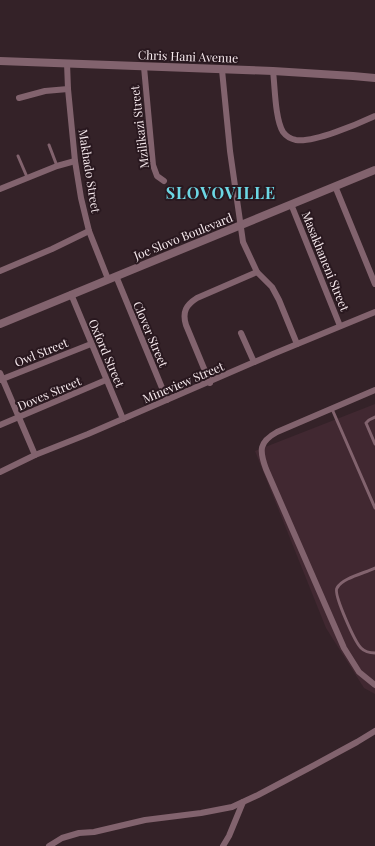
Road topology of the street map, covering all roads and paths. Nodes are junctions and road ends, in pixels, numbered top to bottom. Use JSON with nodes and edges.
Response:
{"nodes":[{"id":1,"x":0,"y":60,"type":"edge"},
{"id":2,"x":67,"y":64,"type":"junction"},
{"id":3,"x":144,"y":67,"type":"junction"},
{"id":4,"x":222,"y":70,"type":"junction"},
{"id":5,"x":273,"y":71,"type":"junction"},
{"id":6,"x":375,"y":78,"type":"edge"},
{"id":7,"x":68,"y":89,"type":"junction"},
{"id":8,"x":19,"y":98,"type":"dead end"},
{"id":9,"x":375,"y":116,"type":"edge"},
{"id":10,"x":48,"y":145,"type":"dead end"},
{"id":11,"x":18,"y":156,"type":"dead end"},
{"id":12,"x":75,"y":161,"type":"junction"},
{"id":13,"x":57,"y":166,"type":"junction"},
{"id":14,"x":375,"y":170,"type":"edge"},
{"id":15,"x":27,"y":177,"type":"junction"},
{"id":16,"x":164,"y":181,"type":"dead end"},
{"id":17,"x":335,"y":186,"type":"junction"},
{"id":18,"x":0,"y":189,"type":"edge"},
{"id":19,"x":291,"y":204,"type":"junction"},
{"id":20,"x":240,"y":225,"type":"junction"},
{"id":21,"x":89,"y":231,"type":"junction"},
{"id":22,"x":0,"y":271,"type":"edge"},
{"id":23,"x":257,"y":272,"type":"junction"},
{"id":24,"x":112,"y":277,"type":"junction"},
{"id":25,"x":375,"y":284,"type":"edge"},
{"id":26,"x":71,"y":294,"type":"junction"},
{"id":27,"x":375,"y":312,"type":"edge"},
{"id":28,"x":0,"y":324,"type":"edge"},
{"id":29,"x":340,"y":326,"type":"junction"},
{"id":30,"x":241,"y":333,"type":"dead end"},
{"id":31,"x":91,"y":344,"type":"junction"},
{"id":32,"x":298,"y":344,"type":"junction"},
{"id":33,"x":254,"y":362,"type":"junction"},
{"id":34,"x":1,"y":378,"type":"edge"},
{"id":35,"x":106,"y":380,"type":"junction"},
{"id":36,"x":210,"y":383,"type":"junction"},
{"id":37,"x":375,"y":390,"type":"edge"},
{"id":38,"x":167,"y":400,"type":"junction"},
{"id":39,"x":332,"y":409,"type":"junction"},
{"id":40,"x":19,"y":417,"type":"junction"},
{"id":41,"x":375,"y":417,"type":"edge"},
{"id":42,"x":123,"y":419,"type":"junction"},
{"id":43,"x":0,"y":426,"type":"edge"},
{"id":44,"x":375,"y":444,"type":"edge"},
{"id":45,"x":35,"y":455,"type":"junction"},
{"id":46,"x":0,"y":472,"type":"edge"},
{"id":47,"x":375,"y":508,"type":"edge"},
{"id":48,"x":375,"y":568,"type":"edge"},
{"id":49,"x":375,"y":653,"type":"edge"},
{"id":50,"x":375,"y":686,"type":"edge"},
{"id":51,"x":375,"y":731,"type":"edge"},
{"id":52,"x":243,"y":802,"type":"junction"},
{"id":53,"x":49,"y":846,"type":"edge"},
{"id":54,"x":223,"y":846,"type":"edge"}],
"edges":[{"from":1,"to":2,"type":"street","name":"Chris Hani Avenue"},
{"from":2,"to":3,"type":"street","name":"Chris Hani Avenue"},
{"from":2,"to":7,"type":"street","name":"Makhado Street"},
{"from":3,"to":4,"type":"street","name":"Chris Hani Avenue"},
{"from":3,"to":16,"type":"street","name":"Mzilikazi Street"},
{"from":4,"to":5,"type":"street","name":"Chris Hani Avenue"},
{"from":4,"to":20,"type":"street"},
{"from":5,"to":6,"type":"street","name":"Chris Hani Avenue"},
{"from":5,"to":9,"type":"street"},
{"from":7,"to":8,"type":"street"},
{"from":7,"to":12,"type":"street","name":"Makhado Street"},
{"from":10,"to":13,"type":"lane"},
{"from":11,"to":15,"type":"lane"},
{"from":12,"to":13,"type":"street"},
{"from":12,"to":21,"type":"street","name":"Makhado Street"},
{"from":13,"to":15,"type":"street"},
{"from":14,"to":17,"type":"street","name":"Joe Slovo Boulevard"},
{"from":15,"to":18,"type":"street"},
{"from":17,"to":19,"type":"street","name":"Joe Slovo Boulevard"},
{"from":17,"to":25,"type":"street"},
{"from":19,"to":20,"type":"street","name":"Joe Slovo Boulevard"},
{"from":19,"to":29,"type":"street","name":"Masakhaneni Street"},
{"from":20,"to":23,"type":"street"},
{"from":20,"to":24,"type":"street","name":"Joe Slovo Boulevard"},
{"from":21,"to":22,"type":"street"},
{"from":21,"to":24,"type":"street","name":"Makhado Street"},
{"from":23,"to":32,"type":"street"},
{"from":23,"to":36,"type":"street"},
{"from":24,"to":26,"type":"street","name":"Joe Slovo Boulevard"},
{"from":24,"to":38,"type":"street","name":"Clover Street"},
{"from":26,"to":28,"type":"street","name":"Joe Slovo Boulevard"},
{"from":26,"to":31,"type":"street","name":"Oxford Street"},
{"from":27,"to":29,"type":"street","name":"Mineview Street"},
{"from":29,"to":32,"type":"street","name":"Mineview Street"},
{"from":30,"to":33,"type":"street"},
{"from":31,"to":34,"type":"street","name":"Owl Street"},
{"from":31,"to":35,"type":"street","name":"Oxford Street"},
{"from":32,"to":33,"type":"street","name":"Mineview Street"},
{"from":33,"to":36,"type":"street","name":"Mineview Street"},
{"from":34,"to":40,"type":"street"},
{"from":35,"to":40,"type":"street","name":"Doves Street"},
{"from":35,"to":42,"type":"street","name":"Oxford Street"},
{"from":36,"to":38,"type":"street","name":"Mineview Street"},
{"from":37,"to":39,"type":"street"},
{"from":38,"to":42,"type":"street","name":"Mineview Street"},
{"from":39,"to":47,"type":"lane"},
{"from":39,"to":50,"type":"street"},
{"from":40,"to":43,"type":"street","name":"Doves Street"},
{"from":40,"to":45,"type":"street"},
{"from":41,"to":44,"type":"lane"},
{"from":42,"to":45,"type":"street","name":"Mineview Street"},
{"from":45,"to":46,"type":"street","name":"Mineview Street"},
{"from":48,"to":49,"type":"lane"},
{"from":51,"to":52,"type":"street"},
{"from":52,"to":53,"type":"street"},
{"from":52,"to":54,"type":"street"}]}
